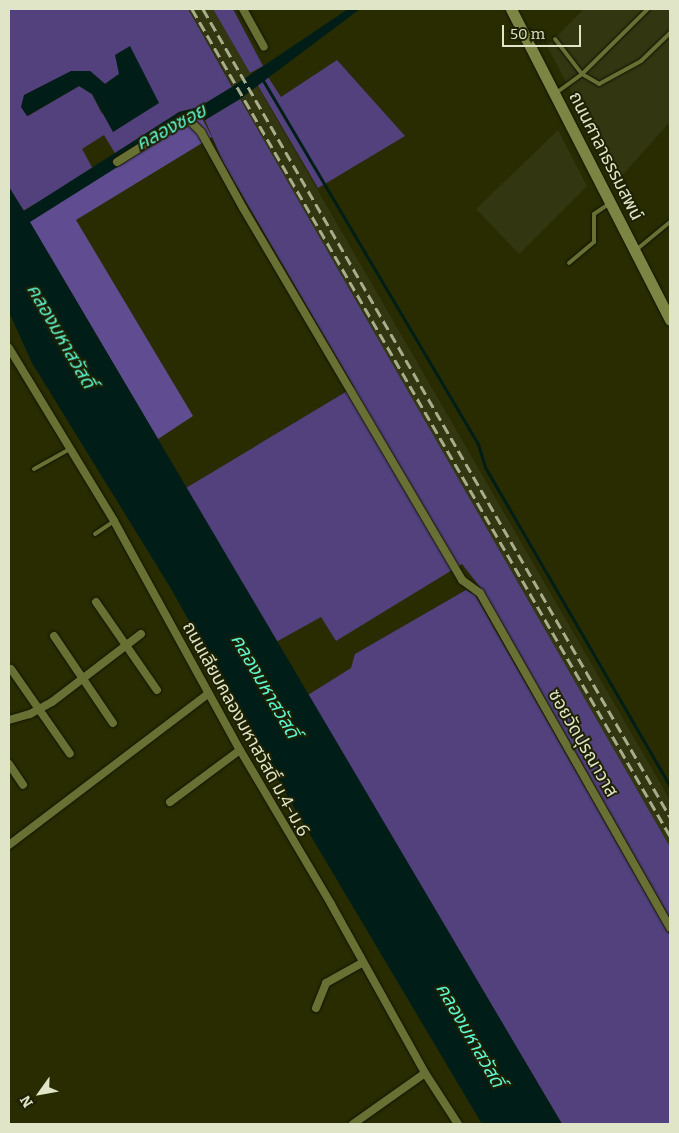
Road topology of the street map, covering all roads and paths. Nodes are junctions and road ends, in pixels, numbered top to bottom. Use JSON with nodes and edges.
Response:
{"nodes":[{"id":1,"x":242,"y":9,"type":"edge"},
{"id":2,"x":511,"y":9,"type":"edge"},
{"id":3,"x":648,"y":9,"type":"edge"},
{"id":4,"x":670,"y":32,"type":"edge"},
{"id":5,"x":555,"y":40,"type":"dead end"},
{"id":6,"x":264,"y":47,"type":"dead end"},
{"id":7,"x":582,"y":74,"type":"junction"},
{"id":8,"x":554,"y":94,"type":"junction"},
{"id":9,"x":117,"y":162,"type":"dead end"},
{"id":10,"x":610,"y":203,"type":"junction"},
{"id":11,"x":670,"y":222,"type":"edge"},
{"id":12,"x":634,"y":251,"type":"junction"},
{"id":13,"x":569,"y":263,"type":"dead end"},
{"id":14,"x":670,"y":320,"type":"edge"},
{"id":15,"x":9,"y":348,"type":"edge"},
{"id":16,"x":70,"y":449,"type":"junction"},
{"id":17,"x":34,"y":469,"type":"dead end"},
{"id":18,"x":114,"y":521,"type":"junction"},
{"id":19,"x":95,"y":534,"type":"dead end"},
{"id":20,"x":96,"y":602,"type":"dead end"},
{"id":21,"x":141,"y":634,"type":"dead end"},
{"id":22,"x":54,"y":636,"type":"dead end"},
{"id":23,"x":126,"y":645,"type":"junction"},
{"id":24,"x":11,"y":669,"type":"dead end"},
{"id":25,"x":83,"y":678,"type":"junction"},
{"id":26,"x":157,"y":690,"type":"dead end"},
{"id":27,"x":208,"y":694,"type":"junction"},
{"id":28,"x":39,"y":709,"type":"junction"},
{"id":29,"x":9,"y":720,"type":"edge"},
{"id":30,"x":113,"y":723,"type":"dead end"},
{"id":31,"x":240,"y":750,"type":"junction"},
{"id":32,"x":70,"y":754,"type":"dead end"},
{"id":33,"x":9,"y":764,"type":"edge"},
{"id":34,"x":23,"y":784,"type":"dead end"},
{"id":35,"x":170,"y":802,"type":"dead end"},
{"id":36,"x":9,"y":845,"type":"edge"},
{"id":37,"x":670,"y":928,"type":"edge"},
{"id":38,"x":362,"y":963,"type":"junction"},
{"id":39,"x":316,"y":1008,"type":"dead end"},
{"id":40,"x":424,"y":1073,"type":"junction"},
{"id":41,"x":353,"y":1124,"type":"edge"},
{"id":42,"x":458,"y":1124,"type":"edge"}],
"edges":[{"from":1,"to":6,"type":"street"},
{"from":2,"to":8,"type":"street","name":"ถนนศาลาธรรมสพน์"},
{"from":3,"to":7,"type":"lane"},
{"from":4,"to":7,"type":"lane"},
{"from":5,"to":7,"type":"lane"},
{"from":7,"to":8,"type":"lane"},
{"from":8,"to":10,"type":"street","name":"ถนนศาลาธรรมสพน์"},
{"from":9,"to":37,"type":"street","name":"ซอยวัดปุรณาวาส"},
{"from":10,"to":12,"type":"street","name":"ถนนศาลาธรรมสพน์"},
{"from":10,"to":13,"type":"lane"},
{"from":11,"to":12,"type":"lane"},
{"from":12,"to":14,"type":"street","name":"ถนนศาลาธรรมสพน์"},
{"from":15,"to":16,"type":"street","name":"ถนนเลียบคลองมหาสวัสดิ์ ม.4-ม.6"},
{"from":16,"to":17,"type":"lane"},
{"from":16,"to":18,"type":"street","name":"ถนนเลียบคลองมหาสวัสดิ์ ม.4-ม.6"},
{"from":18,"to":19,"type":"lane"},
{"from":18,"to":27,"type":"street","name":"ถนนเลียบคลองมหาสวัสดิ์ ม.4-ม.6"},
{"from":20,"to":23,"type":"street"},
{"from":21,"to":23,"type":"street"},
{"from":22,"to":25,"type":"street"},
{"from":23,"to":25,"type":"street"},
{"from":23,"to":26,"type":"street"},
{"from":24,"to":28,"type":"street"},
{"from":25,"to":28,"type":"street"},
{"from":25,"to":30,"type":"street"},
{"from":27,"to":31,"type":"street","name":"ถนนเลียบคลองมหาสวัสดิ์ ม.4-ม.6"},
{"from":27,"to":36,"type":"street"},
{"from":28,"to":29,"type":"street"},
{"from":28,"to":32,"type":"street"},
{"from":31,"to":35,"type":"street"},
{"from":31,"to":38,"type":"street","name":"ถนนเลียบคลองมหาสวัสดิ์ ม.4-ม.6"},
{"from":33,"to":34,"type":"street"},
{"from":38,"to":39,"type":"street"},
{"from":38,"to":40,"type":"street","name":"ถนนเลียบคลองมหาสวัสดิ์ ม.4-ม.6"},
{"from":40,"to":41,"type":"street"},
{"from":40,"to":42,"type":"street","name":"ถนนเลียบคลองมหาสวัสดิ์ ม.4-ม.6"}]}
